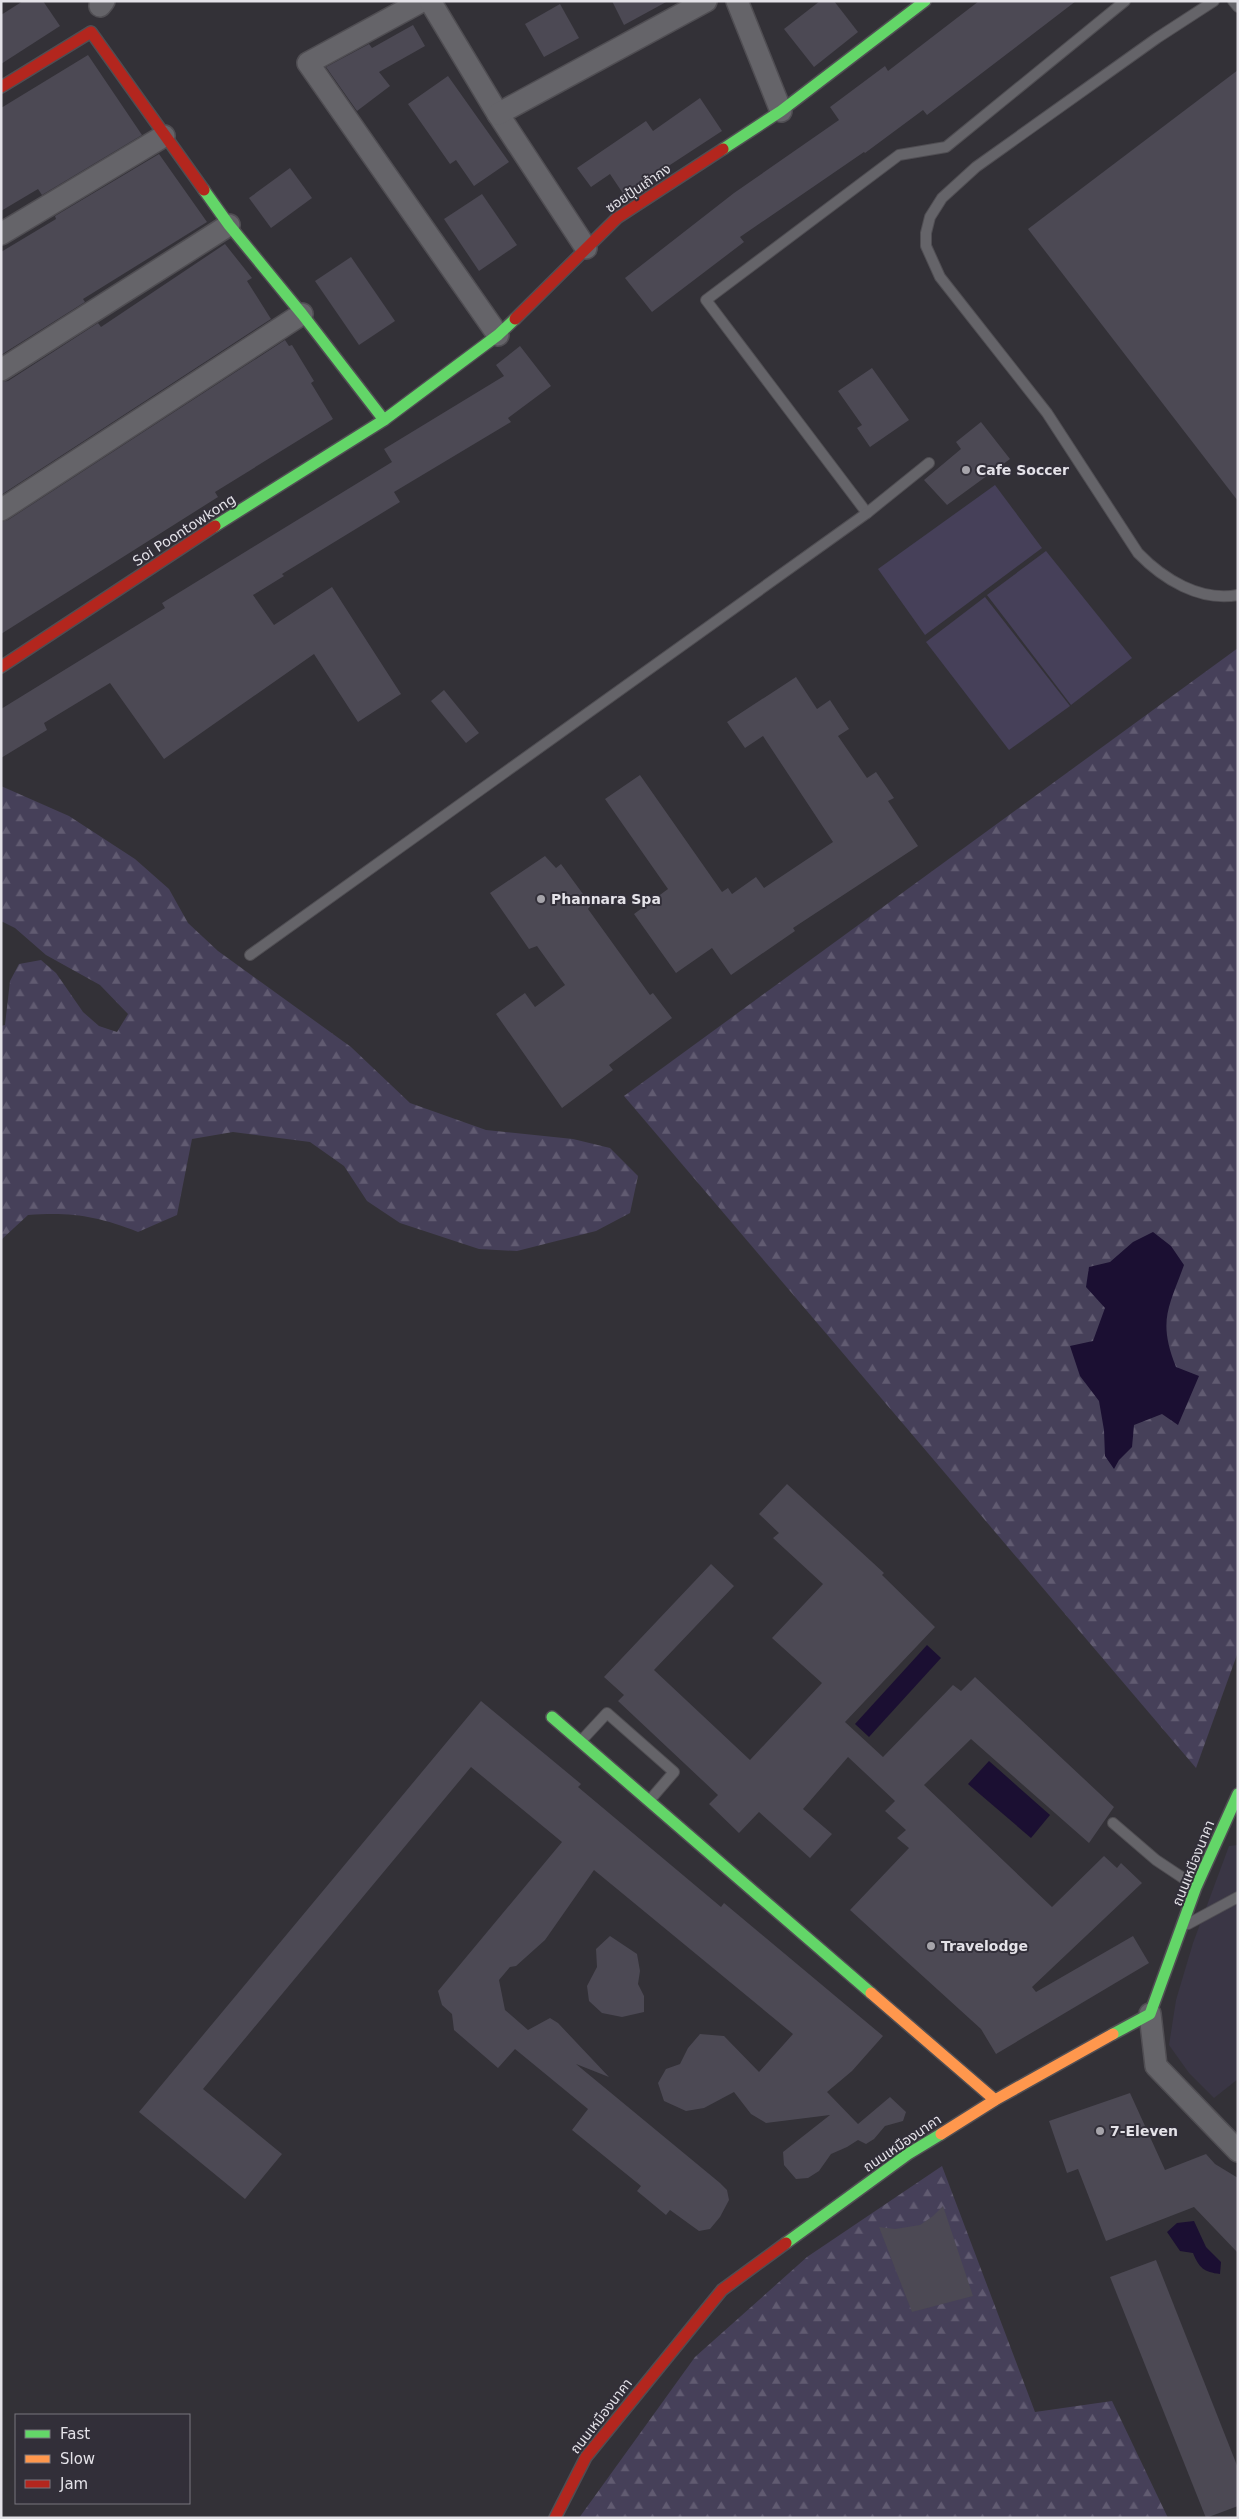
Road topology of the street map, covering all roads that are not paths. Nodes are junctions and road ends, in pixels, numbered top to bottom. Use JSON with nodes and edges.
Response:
{"nodes":[{"id":1,"x":422,"y":1,"type":"edge"},
{"id":2,"x":430,"y":1,"type":"edge"},
{"id":3,"x":706,"y":1,"type":"edge"},
{"id":4,"x":737,"y":1,"type":"edge"},
{"id":5,"x":925,"y":1,"type":"edge"},
{"id":6,"x":1125,"y":1,"type":"edge"},
{"id":7,"x":1214,"y":1,"type":"edge"},
{"id":8,"x":1233,"y":1,"type":"edge"},
{"id":9,"x":1238,"y":7,"type":"edge"},
{"id":10,"x":96,"y":13,"type":"edge"},
{"id":11,"x":1,"y":87,"type":"edge"},
{"id":12,"x":781,"y":111,"type":"junction"},
{"id":13,"x":498,"y":114,"type":"junction"},
{"id":14,"x":164,"y":136,"type":"junction"},
{"id":15,"x":228,"y":225,"type":"junction"},
{"id":16,"x":1,"y":234,"type":"edge"},
{"id":17,"x":586,"y":248,"type":"junction"},
{"id":18,"x":302,"y":314,"type":"junction"},
{"id":19,"x":498,"y":335,"type":"junction"},
{"id":20,"x":1,"y":370,"type":"edge"},
{"id":21,"x":384,"y":420,"type":"junction"},
{"id":22,"x":929,"y":463,"type":"dead end"},
{"id":23,"x":1,"y":510,"type":"edge"},
{"id":24,"x":867,"y":513,"type":"junction"},
{"id":25,"x":1238,"y":595,"type":"edge"},
{"id":26,"x":1,"y":667,"type":"edge"},
{"id":27,"x":250,"y":955,"type":"dead end"},
{"id":28,"x":552,"y":1716,"type":"dead end"},
{"id":29,"x":581,"y":1741,"type":"junction"},
{"id":30,"x":1238,"y":1794,"type":"edge"},
{"id":31,"x":648,"y":1801,"type":"junction"},
{"id":32,"x":1113,"y":1823,"type":"dead end"},
{"id":33,"x":1196,"y":1887,"type":"junction"},
{"id":34,"x":1238,"y":1897,"type":"edge"},
{"id":35,"x":1183,"y":1927,"type":"junction"},
{"id":36,"x":1150,"y":2014,"type":"junction"},
{"id":37,"x":995,"y":2100,"type":"junction"},
{"id":38,"x":1238,"y":2151,"type":"edge"},
{"id":39,"x":555,"y":2518,"type":"edge"}],
"edges":[{"from":1,"to":19,"type":"street"},
{"from":2,"to":13,"type":"street"},
{"from":3,"to":13,"type":"street"},
{"from":4,"to":12,"type":"street"},
{"from":5,"to":12,"type":"street","name":"ซอยปุ้นเถ้ากง"},
{"from":6,"to":24,"type":"lane"},
{"from":7,"to":25,"type":"lane"},
{"from":8,"to":9,"type":"lane"},
{"from":10,"to":11,"type":"street"},
{"from":10,"to":14,"type":"street"},
{"from":12,"to":17,"type":"street","name":"ซอยปุ้นเถ้ากง"},
{"from":13,"to":17,"type":"street"},
{"from":14,"to":15,"type":"street"},
{"from":14,"to":16,"type":"street"},
{"from":15,"to":18,"type":"street"},
{"from":15,"to":20,"type":"street"},
{"from":17,"to":19,"type":"street","name":"ซอยปุ้นเถ้ากง"},
{"from":18,"to":21,"type":"street"},
{"from":18,"to":23,"type":"street"},
{"from":19,"to":21,"type":"street","name":"ซอยปุ้นเถ้ากง"},
{"from":21,"to":26,"type":"street","name":"Soi Poontowkong"},
{"from":22,"to":24,"type":"lane"},
{"from":24,"to":27,"type":"lane"},
{"from":28,"to":29,"type":"street"},
{"from":29,"to":31,"type":"street"},
{"from":29,"to":31,"type":"lane"},
{"from":30,"to":33,"type":"street","name":"ถนนเหมืองนาคา"},
{"from":31,"to":37,"type":"street"},
{"from":32,"to":33,"type":"lane"},
{"from":33,"to":35,"type":"street","name":"ถนนเหมืองนาคา"},
{"from":34,"to":35,"type":"lane"},
{"from":35,"to":36,"type":"street","name":"ถนนเหมืองนาคา"},
{"from":36,"to":37,"type":"street","name":"ถนนเหมืองนาคา"},
{"from":36,"to":38,"type":"street"},
{"from":37,"to":39,"type":"street","name":"ถนนเหมืองนาคา"}]}
